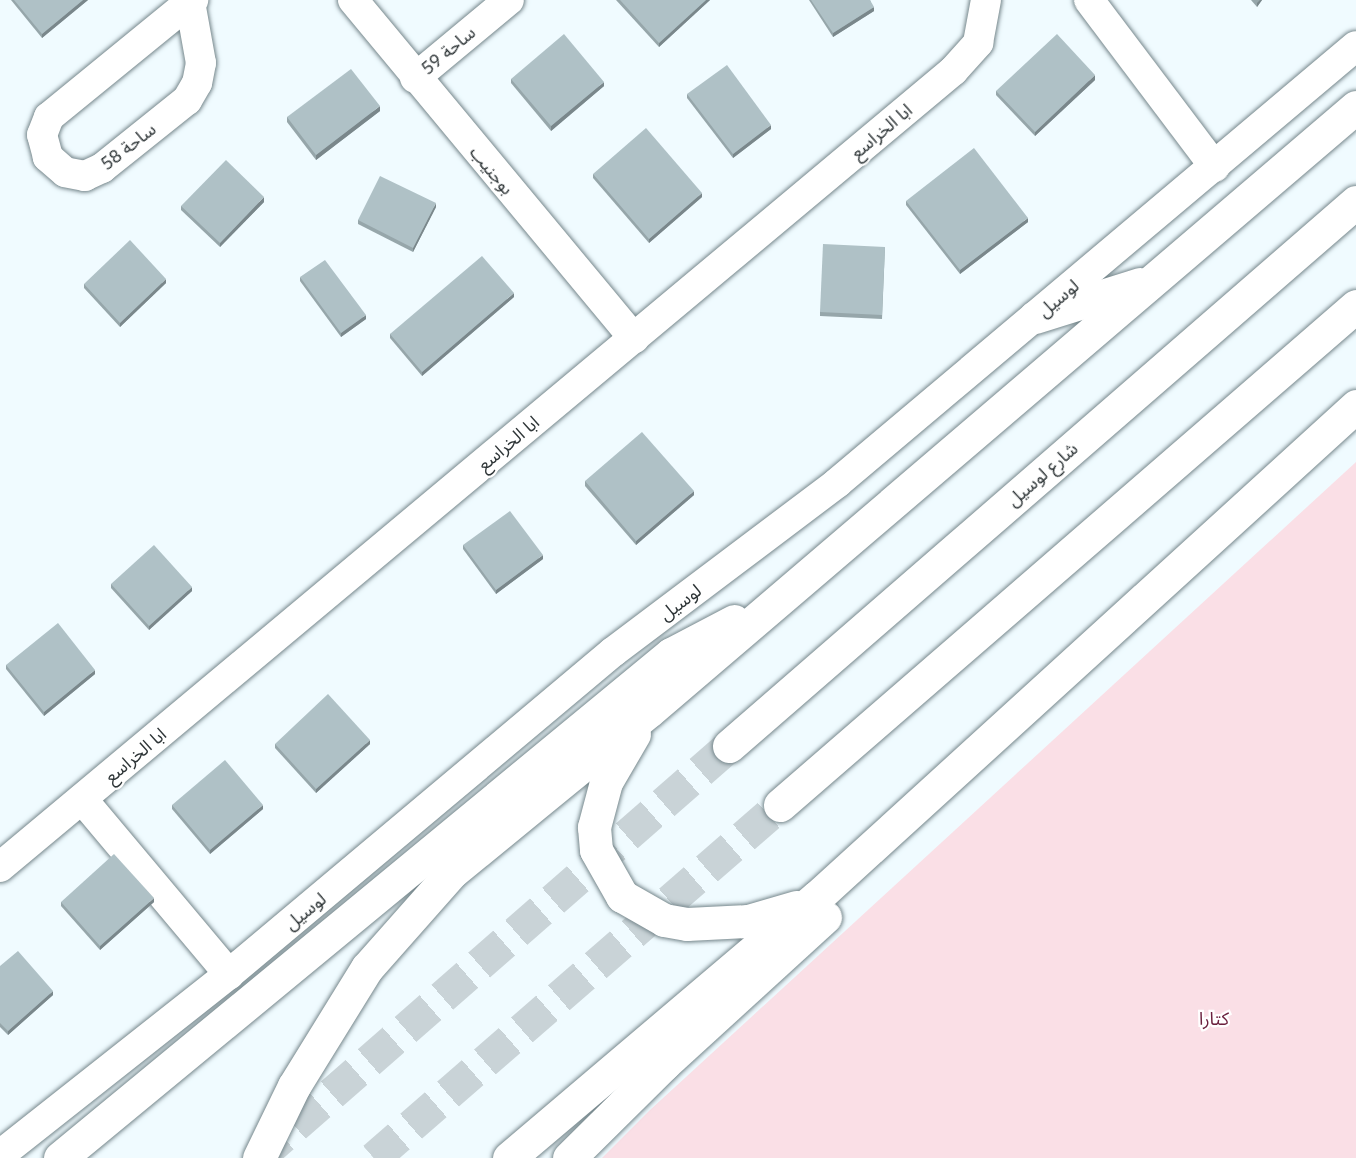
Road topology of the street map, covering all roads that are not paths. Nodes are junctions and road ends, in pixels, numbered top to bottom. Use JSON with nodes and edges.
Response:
{"nodes":[{"id":1,"x":353,"y":0,"type":"edge"},
{"id":2,"x":509,"y":0,"type":"edge"},
{"id":3,"x":986,"y":0,"type":"edge"},
{"id":4,"x":1089,"y":0,"type":"edge"},
{"id":5,"x":192,"y":1,"type":"edge"},
{"id":6,"x":1356,"y":46,"type":"edge"},
{"id":7,"x":415,"y":78,"type":"junction"},
{"id":8,"x":1356,"y":107,"type":"edge"},
{"id":9,"x":1215,"y":166,"type":"junction"},
{"id":10,"x":1356,"y":202,"type":"edge"},
{"id":11,"x":1153,"y":280,"type":"junction"},
{"id":12,"x":1356,"y":306,"type":"edge"},
{"id":13,"x":1035,"y":316,"type":"junction"},
{"id":14,"x":634,"y":338,"type":"junction"},
{"id":15,"x":1356,"y":406,"type":"edge"},
{"id":16,"x":786,"y":594,"type":"junction"},
{"id":17,"x":1032,"y":704,"type":"junction"},
{"id":18,"x":649,"y":711,"type":"junction"},
{"id":19,"x":729,"y":746,"type":"tunnel mouth"},
{"id":20,"x":82,"y":799,"type":"junction"},
{"id":21,"x":780,"y":805,"type":"tunnel mouth"},
{"id":22,"x":0,"y":867,"type":"edge"},
{"id":23,"x":817,"y":897,"type":"junction"},
{"id":24,"x":229,"y":974,"type":"junction"},
{"id":25,"x":6,"y":1139,"type":"edge"},
{"id":26,"x":60,"y":1158,"type":"edge"},
{"id":27,"x":258,"y":1158,"type":"edge"},
{"id":28,"x":509,"y":1158,"type":"edge"},
{"id":29,"x":568,"y":1158,"type":"edge"}],
"edges":[{"from":1,"to":7,"type":"street","name":"بوجنيب"},
{"from":2,"to":7,"type":"street","name":"ساحة 59"},
{"from":3,"to":14,"type":"street","name":"ابا الخراسع"},
{"from":4,"to":9,"type":"street"},
{"from":5,"to":5,"type":"street","name":"ساحة 58"},
{"from":6,"to":9,"type":"street","name":"لوسيل"},
{"from":7,"to":14,"type":"street","name":"بوجنيب"},
{"from":8,"to":11,"type":"highway"},
{"from":9,"to":13,"type":"street","name":"لوسيل"},
{"from":10,"to":19,"type":"highway","name":"شارع لوسيل"},
{"from":11,"to":13,"type":"highway"},
{"from":11,"to":16,"type":"highway"},
{"from":12,"to":21,"type":"highway"},
{"from":13,"to":24,"type":"street","name":"لوسيل"},
{"from":14,"to":20,"type":"street","name":"ابا الخراسع"},
{"from":15,"to":17,"type":"highway"},
{"from":16,"to":18,"type":"highway"},
{"from":16,"to":26,"type":"highway"},
{"from":17,"to":23,"type":"highway"},
{"from":17,"to":29,"type":"highway"},
{"from":18,"to":23,"type":"highway"},
{"from":18,"to":27,"type":"highway"},
{"from":20,"to":22,"type":"street","name":"ابا الخراسع"},
{"from":20,"to":24,"type":"street"},
{"from":23,"to":28,"type":"highway"},
{"from":24,"to":25,"type":"street","name":"لوسيل"}]}
